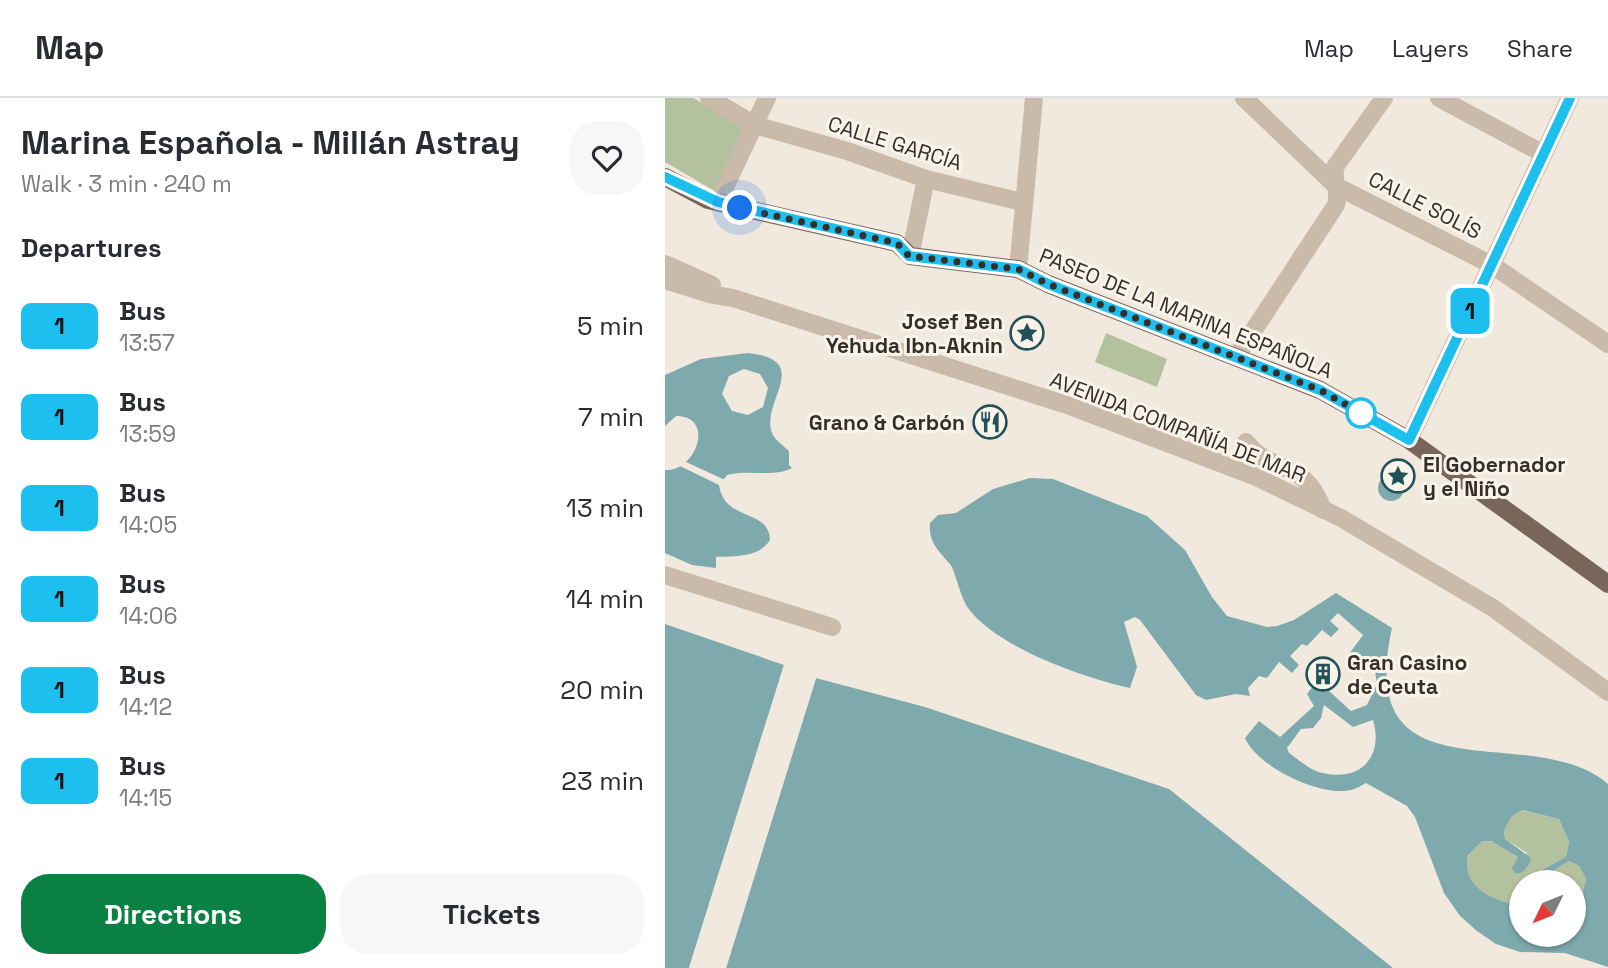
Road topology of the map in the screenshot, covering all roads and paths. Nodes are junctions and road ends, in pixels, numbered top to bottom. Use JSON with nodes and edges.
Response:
{"nodes":[{"id":1,"x":709,"y":98,"type":"edge"},
{"id":2,"x":767,"y":98,"type":"edge"},
{"id":3,"x":1034,"y":98,"type":"edge"},
{"id":4,"x":1244,"y":98,"type":"edge"},
{"id":5,"x":1384,"y":98,"type":"edge"},
{"id":6,"x":1439,"y":98,"type":"edge"},
{"id":7,"x":1570,"y":98,"type":"edge"},
{"id":8,"x":755,"y":125,"type":"junction"},
{"id":9,"x":1542,"y":153,"type":"junction"},
{"id":10,"x":665,"y":177,"type":"edge"},
{"id":11,"x":926,"y":179,"type":"junction"},
{"id":12,"x":1336,"y":186,"type":"junction"},
{"id":13,"x":718,"y":202,"type":"junction"},
{"id":14,"x":1022,"y":202,"type":"junction"},
{"id":15,"x":909,"y":256,"type":"junction"},
{"id":16,"x":665,"y":264,"type":"edge"},
{"id":17,"x":1492,"y":265,"type":"junction"},
{"id":18,"x":1018,"y":269,"type":"junction"},
{"id":19,"x":665,"y":280,"type":"edge"},
{"id":20,"x":733,"y":298,"type":"junction"},
{"id":21,"x":1608,"y":344,"type":"edge"},
{"id":22,"x":1236,"y":357,"type":"junction"},
{"id":23,"x":1409,"y":440,"type":"junction"},
{"id":24,"x":1246,"y":442,"type":"dead end"},
{"id":25,"x":1323,"y":510,"type":"junction"},
{"id":26,"x":665,"y":575,"type":"edge"},
{"id":27,"x":1608,"y":584,"type":"edge"},
{"id":28,"x":832,"y":627,"type":"dead end"},
{"id":29,"x":1608,"y":692,"type":"edge"}],
"edges":[{"from":1,"to":8,"type":"street","name":"CALLE GARCÍA"},
{"from":2,"to":8,"type":"street"},
{"from":3,"to":14,"type":"street"},
{"from":4,"to":12,"type":"street","name":"CALLE SOLÍS"},
{"from":5,"to":12,"type":"street"},
{"from":6,"to":9,"type":"street"},
{"from":7,"to":9,"type":"street"},
{"from":8,"to":11,"type":"street","name":"CALLE GARCÍA"},
{"from":8,"to":13,"type":"street"},
{"from":9,"to":17,"type":"street"},
{"from":10,"to":13,"type":"main road","name":"PASEO DE LA MARINA ESPAÑOLA"},
{"from":11,"to":14,"type":"street","name":"CALLE GARCÍA"},
{"from":11,"to":15,"type":"street"},
{"from":12,"to":17,"type":"street","name":"CALLE SOLÍS"},
{"from":12,"to":22,"type":"street"},
{"from":13,"to":15,"type":"main road","name":"PASEO DE LA MARINA ESPAÑOLA"},
{"from":14,"to":18,"type":"street"},
{"from":15,"to":18,"type":"main road","name":"PASEO DE LA MARINA ESPAÑOLA"},
{"from":16,"to":20,"type":"street","name":"AVENIDA COMPAÑÍA DE MAR"},
{"from":17,"to":21,"type":"street","name":"CALLE SOLÍS"},
{"from":17,"to":23,"type":"street"},
{"from":18,"to":22,"type":"main road","name":"PASEO DE LA MARINA ESPAÑOLA"},
{"from":19,"to":20,"type":"street","name":"AVENIDA COMPAÑÍA DE MAR"},
{"from":20,"to":25,"type":"street","name":"AVENIDA COMPAÑÍA DE MAR"},
{"from":22,"to":23,"type":"main road","name":"PASEO DE LA MARINA ESPAÑOLA"},
{"from":23,"to":27,"type":"main road","name":"PASEO DE LA MARINA ESPAÑOLA"},
{"from":24,"to":25,"type":"street"},
{"from":25,"to":29,"type":"street","name":"AVENIDA COMPAÑÍA DE MAR"},
{"from":26,"to":28,"type":"street"}]}
